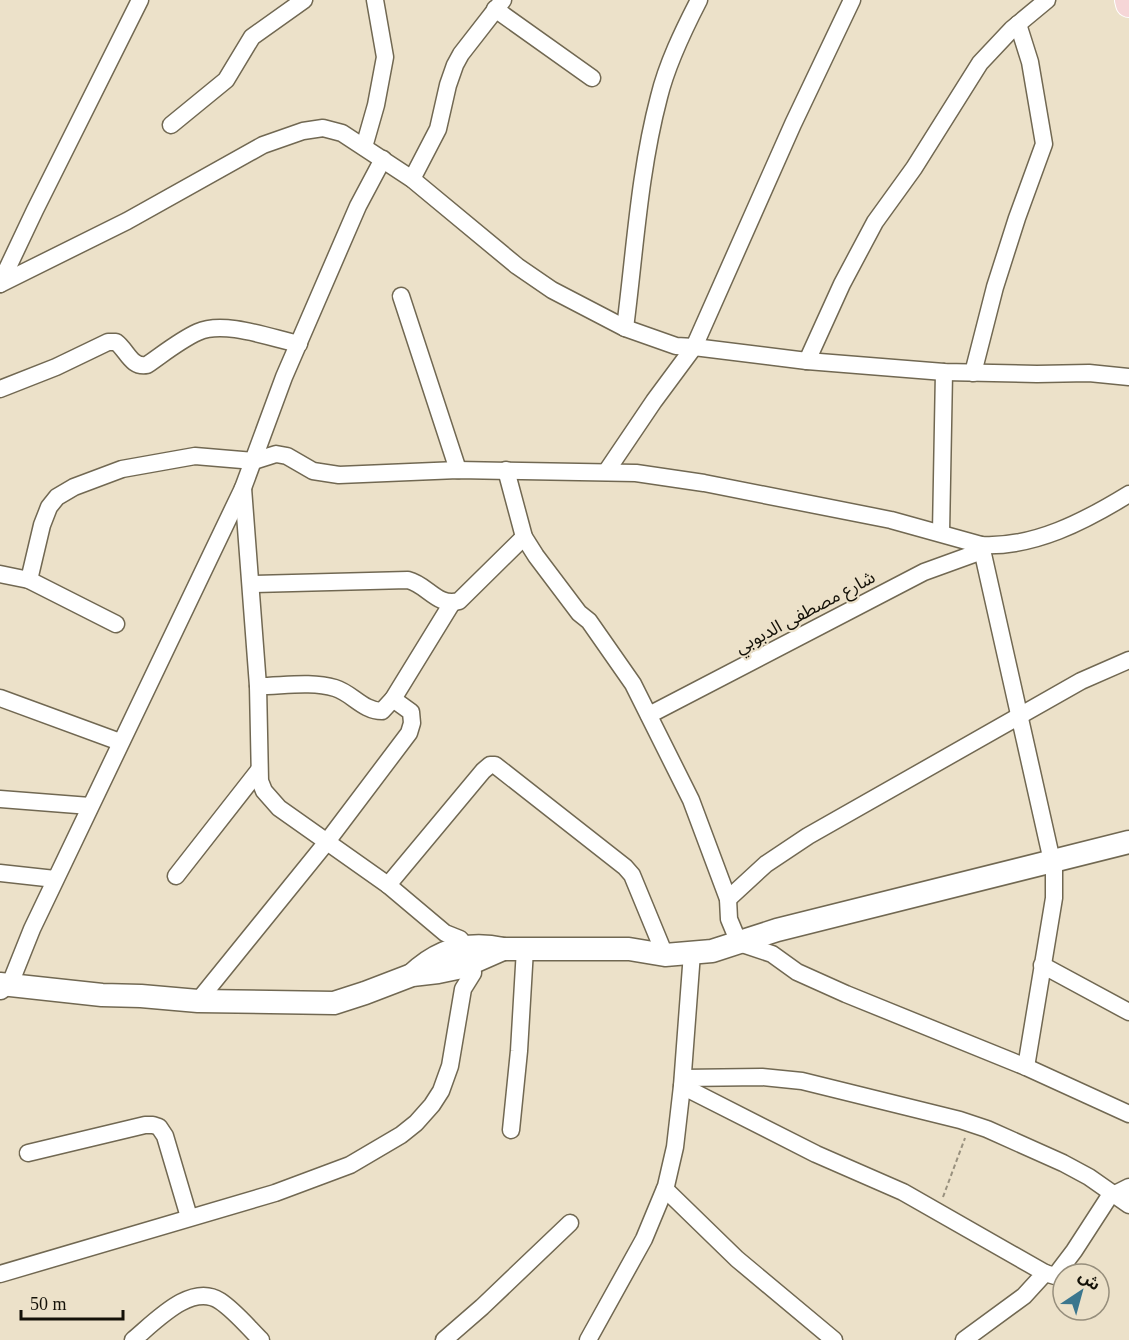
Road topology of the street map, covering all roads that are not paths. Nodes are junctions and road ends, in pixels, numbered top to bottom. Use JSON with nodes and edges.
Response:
{"nodes":[{"id":1,"x":140,"y":0,"type":"edge"},
{"id":2,"x":304,"y":0,"type":"edge"},
{"id":3,"x":375,"y":0,"type":"edge"},
{"id":4,"x":699,"y":0,"type":"edge"},
{"id":5,"x":852,"y":0,"type":"edge"},
{"id":6,"x":1047,"y":0,"type":"edge"},
{"id":7,"x":1128,"y":0,"type":"edge"},
{"id":8,"x":499,"y":4,"type":"edge"},
{"id":9,"x":1129,"y":4,"type":"edge"},
{"id":10,"x":1018,"y":24,"type":"junction"},
{"id":11,"x":592,"y":78,"type":"dead end"},
{"id":12,"x":171,"y":125,"type":"dead end"},
{"id":13,"x":364,"y":147,"type":"junction"},
{"id":14,"x":383,"y":159,"type":"junction"},
{"id":15,"x":412,"y":179,"type":"junction"},
{"id":16,"x":401,"y":296,"type":"dead end"},
{"id":17,"x":625,"y":328,"type":"junction"},
{"id":18,"x":299,"y":345,"type":"junction"},
{"id":19,"x":694,"y":347,"type":"junction"},
{"id":20,"x":807,"y":361,"type":"junction"},
{"id":21,"x":944,"y":372,"type":"junction"},
{"id":22,"x":973,"y":373,"type":"junction"},
{"id":23,"x":1129,"y":377,"type":"edge"},
{"id":24,"x":0,"y":389,"type":"edge"},
{"id":25,"x":254,"y":461,"type":"junction"},
{"id":26,"x":458,"y":470,"type":"junction"},
{"id":27,"x":506,"y":470,"type":"junction"},
{"id":28,"x":606,"y":472,"type":"junction"},
{"id":29,"x":243,"y":488,"type":"junction"},
{"id":30,"x":1129,"y":494,"type":"edge"},
{"id":31,"x":941,"y":533,"type":"junction"},
{"id":32,"x":524,"y":537,"type":"junction"},
{"id":33,"x":981,"y":548,"type":"junction"},
{"id":34,"x":0,"y":574,"type":"edge"},
{"id":35,"x":29,"y":580,"type":"junction"},
{"id":36,"x":251,"y":584,"type":"junction"},
{"id":37,"x":452,"y":603,"type":"junction"},
{"id":38,"x":116,"y":624,"type":"dead end"},
{"id":39,"x":1129,"y":660,"type":"edge"},
{"id":40,"x":258,"y":686,"type":"junction"},
{"id":41,"x":0,"y":698,"type":"edge"},
{"id":42,"x":393,"y":699,"type":"junction"},
{"id":43,"x":650,"y":716,"type":"junction"},
{"id":44,"x":1019,"y":717,"type":"junction"},
{"id":45,"x":120,"y":742,"type":"junction"},
{"id":46,"x":259,"y":770,"type":"junction"},
{"id":47,"x":0,"y":799,"type":"edge"},
{"id":48,"x":90,"y":806,"type":"junction"},
{"id":49,"x":1129,"y":842,"type":"edge"},
{"id":50,"x":326,"y":843,"type":"junction"},
{"id":51,"x":1052,"y":862,"type":"junction"},
{"id":52,"x":0,"y":873,"type":"edge"},
{"id":53,"x":176,"y":876,"type":"dead end"},
{"id":54,"x":55,"y":879,"type":"junction"},
{"id":55,"x":388,"y":885,"type":"junction"},
{"id":56,"x":728,"y":899,"type":"junction"},
{"id":57,"x":739,"y":943,"type":"junction"},
{"id":58,"x":514,"y":949,"type":"junction"},
{"id":59,"x":456,"y":953,"type":"junction"},
{"id":60,"x":692,"y":953,"type":"junction"},
{"id":61,"x":665,"y":955,"type":"junction"},
{"id":62,"x":1042,"y":965,"type":"junction"},
{"id":63,"x":3,"y":987,"type":"edge"},
{"id":64,"x":464,"y":989,"type":"junction"},
{"id":65,"x":198,"y":1001,"type":"junction"},
{"id":66,"x":1129,"y":1012,"type":"edge"},
{"id":67,"x":1026,"y":1067,"type":"junction"},
{"id":68,"x":683,"y":1082,"type":"junction"},
{"id":69,"x":1129,"y":1114,"type":"edge"},
{"id":70,"x":511,"y":1130,"type":"dead end"},
{"id":71,"x":28,"y":1153,"type":"dead end"},
{"id":72,"x":665,"y":1189,"type":"junction"},
{"id":73,"x":1121,"y":1190,"type":"edge"},
{"id":74,"x":1129,"y":1204,"type":"edge"},
{"id":75,"x":189,"y":1217,"type":"junction"},
{"id":76,"x":570,"y":1224,"type":"dead end"},
{"id":77,"x":1045,"y":1273,"type":"junction"},
{"id":78,"x":0,"y":1274,"type":"edge"},
{"id":79,"x":133,"y":1340,"type":"edge"},
{"id":80,"x":261,"y":1340,"type":"edge"},
{"id":81,"x":444,"y":1340,"type":"edge"},
{"id":82,"x":588,"y":1340,"type":"edge"},
{"id":83,"x":834,"y":1340,"type":"edge"},
{"id":84,"x":964,"y":1340,"type":"edge"}],
"edges":[{"from":1,"to":13,"type":"street"},
{"from":2,"to":12,"type":"street"},
{"from":3,"to":13,"type":"street"},
{"from":4,"to":17,"type":"street"},
{"from":5,"to":19,"type":"street"},
{"from":6,"to":10,"type":"street"},
{"from":7,"to":9,"type":"main road"},
{"from":8,"to":11,"type":"street"},
{"from":8,"to":15,"type":"street"},
{"from":10,"to":20,"type":"street"},
{"from":10,"to":22,"type":"street"},
{"from":13,"to":14,"type":"street"},
{"from":14,"to":15,"type":"street"},
{"from":14,"to":18,"type":"street"},
{"from":15,"to":17,"type":"street"},
{"from":16,"to":26,"type":"street"},
{"from":17,"to":19,"type":"street"},
{"from":18,"to":24,"type":"street"},
{"from":18,"to":25,"type":"street"},
{"from":19,"to":20,"type":"street"},
{"from":19,"to":28,"type":"street"},
{"from":20,"to":21,"type":"street"},
{"from":21,"to":22,"type":"street"},
{"from":21,"to":31,"type":"street"},
{"from":22,"to":23,"type":"street"},
{"from":25,"to":26,"type":"street"},
{"from":25,"to":29,"type":"street"},
{"from":25,"to":35,"type":"street"},
{"from":26,"to":27,"type":"street"},
{"from":27,"to":28,"type":"street"},
{"from":27,"to":32,"type":"street"},
{"from":28,"to":31,"type":"street"},
{"from":29,"to":36,"type":"street"},
{"from":29,"to":45,"type":"street"},
{"from":30,"to":33,"type":"street"},
{"from":31,"to":33,"type":"street"},
{"from":32,"to":37,"type":"street"},
{"from":32,"to":43,"type":"street"},
{"from":33,"to":43,"type":"street","name":"شارع مصطفى الدبوبي"},
{"from":33,"to":44,"type":"street"},
{"from":34,"to":35,"type":"street"},
{"from":35,"to":38,"type":"street"},
{"from":36,"to":37,"type":"street"},
{"from":36,"to":40,"type":"street"},
{"from":37,"to":42,"type":"street"},
{"from":39,"to":44,"type":"street"},
{"from":40,"to":42,"type":"street"},
{"from":40,"to":46,"type":"street"},
{"from":41,"to":45,"type":"street"},
{"from":42,"to":50,"type":"street"},
{"from":43,"to":56,"type":"street"},
{"from":44,"to":51,"type":"street"},
{"from":44,"to":56,"type":"street"},
{"from":45,"to":48,"type":"street"},
{"from":46,"to":50,"type":"street"},
{"from":46,"to":53,"type":"street"},
{"from":47,"to":48,"type":"street"},
{"from":48,"to":54,"type":"street"},
{"from":49,"to":51,"type":"street"},
{"from":50,"to":55,"type":"street"},
{"from":50,"to":65,"type":"street"},
{"from":51,"to":57,"type":"street"},
{"from":51,"to":62,"type":"street"},
{"from":52,"to":54,"type":"street"},
{"from":54,"to":63,"type":"street"},
{"from":55,"to":59,"type":"street"},
{"from":55,"to":61,"type":"street"},
{"from":56,"to":57,"type":"street"},
{"from":57,"to":60,"type":"street"},
{"from":57,"to":67,"type":"street"},
{"from":58,"to":59,"type":"street"},
{"from":58,"to":61,"type":"street"},
{"from":58,"to":70,"type":"street"},
{"from":59,"to":64,"type":"street"},
{"from":59,"to":64,"type":"street"},
{"from":59,"to":65,"type":"street"},
{"from":60,"to":61,"type":"street"},
{"from":60,"to":68,"type":"street"},
{"from":62,"to":66,"type":"street"},
{"from":62,"to":67,"type":"street"},
{"from":63,"to":65,"type":"street"},
{"from":64,"to":75,"type":"street"},
{"from":67,"to":69,"type":"street"},
{"from":68,"to":72,"type":"street"},
{"from":68,"to":73,"type":"street"},
{"from":68,"to":77,"type":"street"},
{"from":71,"to":75,"type":"street"},
{"from":72,"to":82,"type":"street"},
{"from":72,"to":83,"type":"street"},
{"from":73,"to":74,"type":"street"},
{"from":73,"to":77,"type":"street"},
{"from":75,"to":78,"type":"street"},
{"from":76,"to":81,"type":"street"},
{"from":77,"to":84,"type":"street"},
{"from":79,"to":80,"type":"street"}]}
